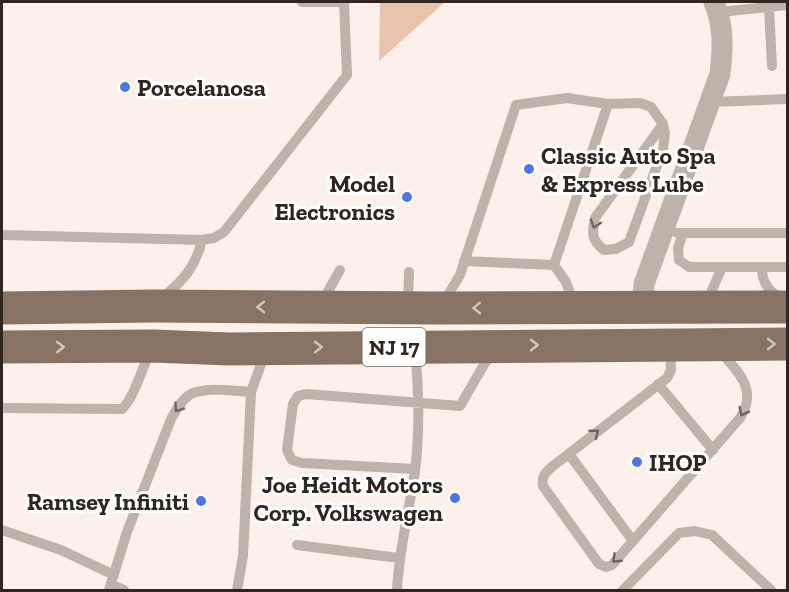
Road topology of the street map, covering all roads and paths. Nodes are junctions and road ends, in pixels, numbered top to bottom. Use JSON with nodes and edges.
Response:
{"nodes":[{"id":1,"x":302,"y":2,"type":"edge"},
{"id":2,"x":344,"y":2,"type":"edge"},
{"id":3,"x":788,"y":5,"type":"edge"},
{"id":4,"x":716,"y":7,"type":"edge"},
{"id":5,"x":769,"y":8,"type":"junction"},
{"id":6,"x":772,"y":66,"type":"dead end"},
{"id":7,"x":788,"y":99,"type":"edge"},
{"id":8,"x":711,"y":102,"type":"junction"},
{"id":9,"x":608,"y":104,"type":"junction"},
{"id":10,"x":663,"y":124,"type":"junction"},
{"id":11,"x":673,"y":233,"type":"junction"},
{"id":12,"x":788,"y":233,"type":"edge"},
{"id":13,"x":2,"y":235,"type":"edge"},
{"id":14,"x":202,"y":240,"type":"junction"},
{"id":15,"x":464,"y":261,"type":"junction"},
{"id":16,"x":554,"y":266,"type":"junction"},
{"id":17,"x":722,"y":267,"type":"junction"},
{"id":18,"x":788,"y":267,"type":"edge"},
{"id":19,"x":762,"y":268,"type":"junction"},
{"id":20,"x":340,"y":270,"type":"dead end"},
{"id":21,"x":409,"y":272,"type":"dead end"},
{"id":22,"x":788,"y":302,"type":"edge"},
{"id":23,"x":153,"y":306,"type":"junction"},
{"id":24,"x":319,"y":307,"type":"junction"},
{"id":25,"x":575,"y":307,"type":"junction"},
{"id":26,"x":644,"y":307,"type":"junction"},
{"id":27,"x":701,"y":307,"type":"junction"},
{"id":28,"x":788,"y":307,"type":"edge"},
{"id":29,"x":2,"y":308,"type":"edge"},
{"id":30,"x":408,"y":308,"type":"junction"},
{"id":31,"x":440,"y":308,"type":"junction"},
{"id":32,"x":670,"y":344,"type":"junction"},
{"id":33,"x":715,"y":344,"type":"junction"},
{"id":34,"x":788,"y":344,"type":"edge"},
{"id":35,"x":495,"y":345,"type":"junction"},
{"id":36,"x":153,"y":346,"type":"junction"},
{"id":37,"x":2,"y":347,"type":"edge"},
{"id":38,"x":415,"y":347,"type":"junction"},
{"id":39,"x":267,"y":348,"type":"junction"},
{"id":40,"x":658,"y":384,"type":"junction"},
{"id":41,"x":251,"y":392,"type":"junction"},
{"id":42,"x":420,"y":403,"type":"junction"},
{"id":43,"x":2,"y":408,"type":"edge"},
{"id":44,"x":712,"y":450,"type":"junction"},
{"id":45,"x":569,"y":454,"type":"junction"},
{"id":46,"x":415,"y":469,"type":"junction"},
{"id":47,"x":2,"y":530,"type":"edge"},
{"id":48,"x":633,"y":541,"type":"junction"},
{"id":49,"x":297,"y":544,"type":"dead end"},
{"id":50,"x":399,"y":558,"type":"junction"},
{"id":51,"x":111,"y":583,"type":"edge"},
{"id":52,"x":124,"y":591,"type":"edge"},
{"id":53,"x":237,"y":591,"type":"edge"},
{"id":54,"x":397,"y":591,"type":"edge"},
{"id":55,"x":623,"y":591,"type":"edge"},
{"id":56,"x":771,"y":591,"type":"edge"}],
"edges":[{"from":1,"to":2,"type":"lane"},
{"from":2,"to":14,"type":"lane"},
{"from":3,"to":5,"type":"lane"},
{"from":4,"to":5,"type":"lane"},
{"from":4,"to":8,"type":"street"},
{"from":5,"to":6,"type":"lane"},
{"from":7,"to":8,"type":"lane"},
{"from":8,"to":11,"type":"street"},
{"from":9,"to":10,"type":"lane"},
{"from":9,"to":15,"type":"lane"},
{"from":9,"to":16,"type":"lane"},
{"from":10,"to":10,"type":"lane","one_way":true},
{"from":11,"to":12,"type":"lane"},
{"from":11,"to":17,"type":"lane"},
{"from":11,"to":26,"type":"street"},
{"from":13,"to":14,"type":"lane"},
{"from":14,"to":23,"type":"lane"},
{"from":15,"to":16,"type":"lane"},
{"from":15,"to":31,"type":"lane"},
{"from":16,"to":25,"type":"lane"},
{"from":17,"to":19,"type":"lane"},
{"from":17,"to":27,"type":"lane"},
{"from":18,"to":19,"type":"lane"},
{"from":19,"to":22,"type":"lane"},
{"from":20,"to":24,"type":"lane"},
{"from":21,"to":30,"type":"lane"},
{"from":24,"to":23,"type":"highway","number":"NJ 17","one_way":true},
{"from":23,"to":29,"type":"highway","number":"NJ 17"},
{"from":24,"to":30,"type":"highway","number":"NJ 17"},
{"from":25,"to":26,"type":"highway","number":"NJ 17"},
{"from":25,"to":31,"type":"highway","number":"NJ 17","one_way":true},
{"from":26,"to":27,"type":"highway","number":"NJ 17"},
{"from":27,"to":28,"type":"highway","number":"NJ 17"},
{"from":30,"to":31,"type":"highway","number":"NJ 17"},
{"from":32,"to":33,"type":"highway","number":"NJ 17"},
{"from":35,"to":32,"type":"highway","number":"NJ 17","one_way":true},
{"from":32,"to":40,"type":"lane"},
{"from":33,"to":34,"type":"highway","number":"NJ 17","one_way":true},
{"from":33,"to":44,"type":"lane","one_way":true},
{"from":35,"to":38,"type":"highway","number":"NJ 17"},
{"from":35,"to":42,"type":"lane"},
{"from":37,"to":36,"type":"highway","number":"NJ 17","one_way":true},
{"from":36,"to":39,"type":"highway","number":"NJ 17"},
{"from":36,"to":43,"type":"lane"},
{"from":39,"to":38,"type":"highway","number":"NJ 17","one_way":true},
{"from":38,"to":42,"type":"lane"},
{"from":39,"to":41,"type":"lane"},
{"from":40,"to":44,"type":"lane"},
{"from":45,"to":40,"type":"lane","one_way":true},
{"from":41,"to":51,"type":"lane","one_way":true},
{"from":41,"to":53,"type":"lane"},
{"from":42,"to":46,"type":"lane"},
{"from":42,"to":46,"type":"lane"},
{"from":44,"to":48,"type":"lane"},
{"from":45,"to":48,"type":"lane"},
{"from":48,"to":45,"type":"lane","one_way":true},
{"from":46,"to":50,"type":"lane"},
{"from":47,"to":51,"type":"lane"},
{"from":49,"to":50,"type":"lane"},
{"from":50,"to":54,"type":"lane"},
{"from":51,"to":52,"type":"lane"},
{"from":55,"to":56,"type":"lane"}]}
